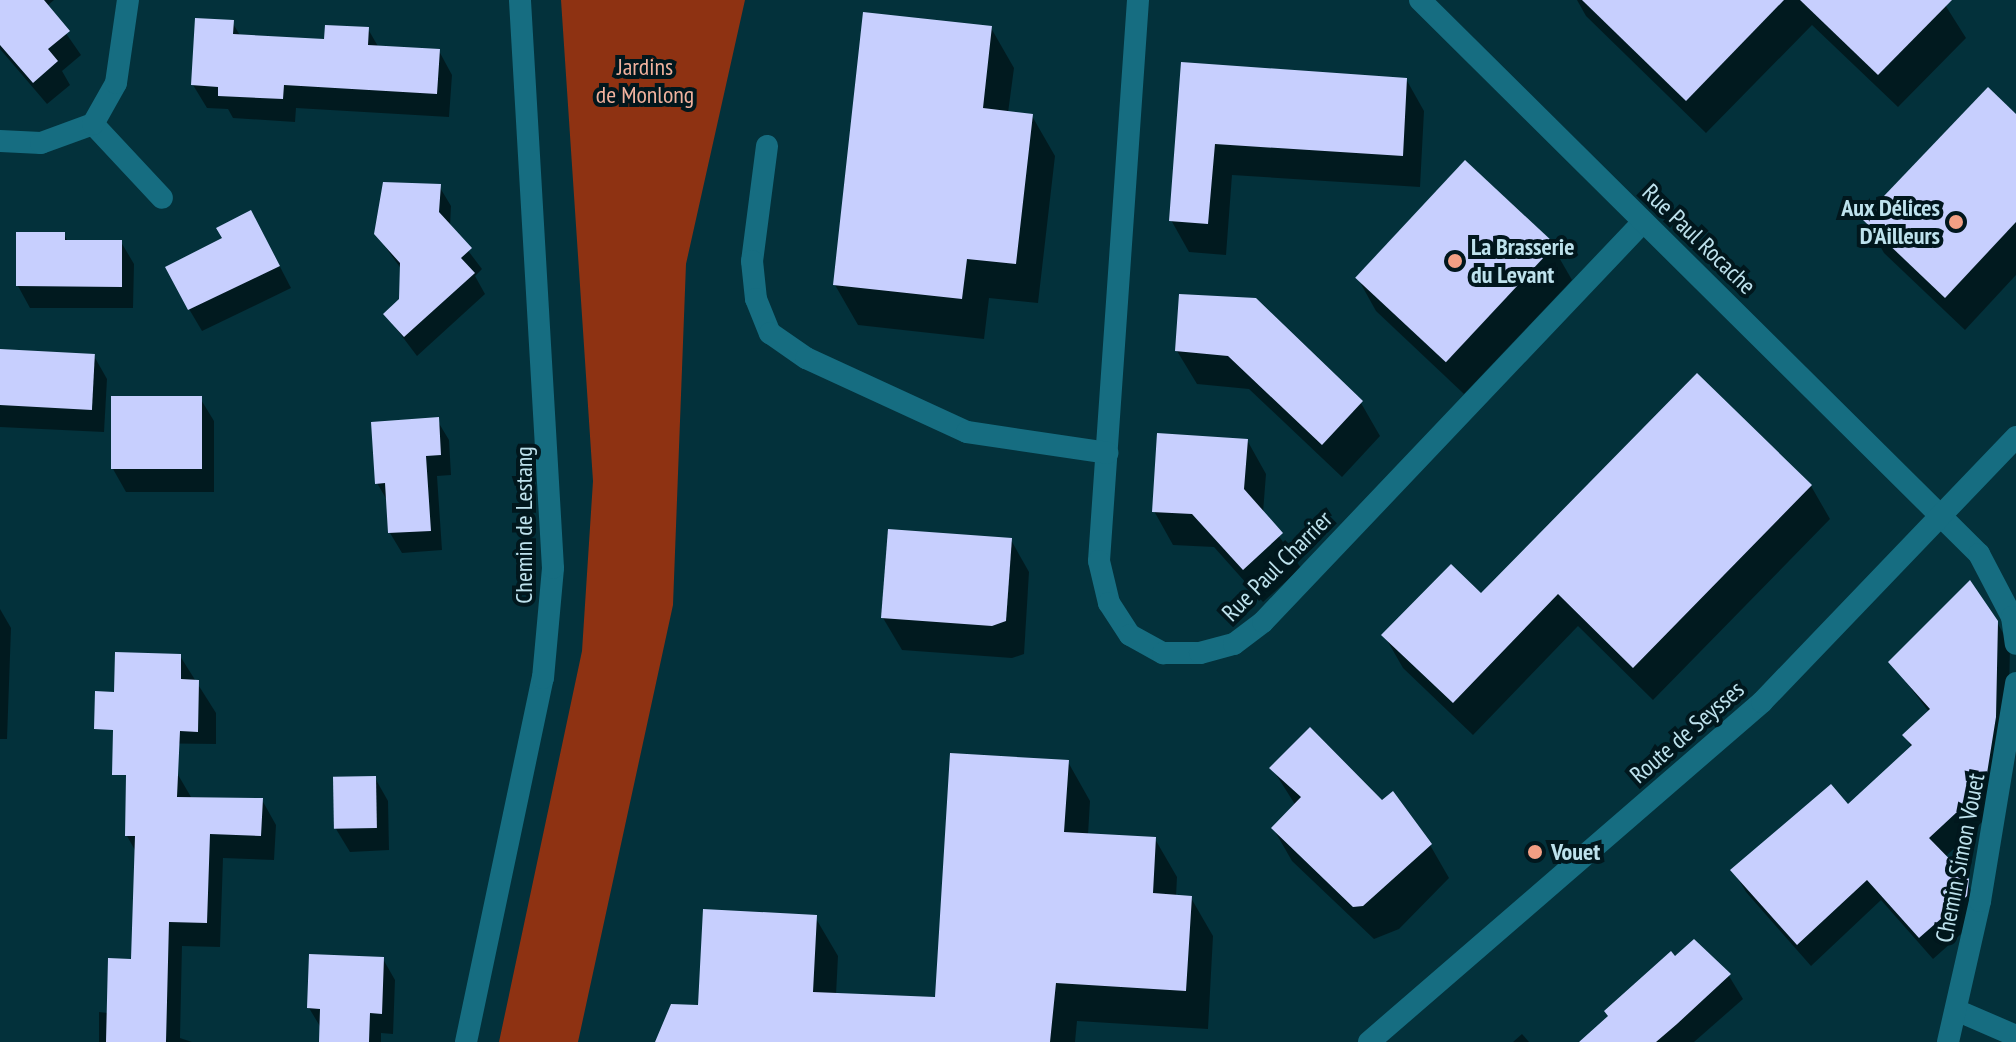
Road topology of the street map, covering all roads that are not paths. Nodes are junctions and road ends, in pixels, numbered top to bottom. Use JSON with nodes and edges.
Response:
{"nodes":[{"id":1,"x":128,"y":0,"type":"edge"},
{"id":2,"x":520,"y":0,"type":"edge"},
{"id":3,"x":1138,"y":0,"type":"edge"},
{"id":4,"x":1420,"y":0,"type":"edge"},
{"id":5,"x":93,"y":124,"type":"junction"},
{"id":6,"x":0,"y":141,"type":"edge"},
{"id":7,"x":767,"y":146,"type":"dead end"},
{"id":8,"x":162,"y":198,"type":"dead end"},
{"id":9,"x":1643,"y":222,"type":"junction"},
{"id":10,"x":2016,"y":437,"type":"edge"},
{"id":11,"x":1107,"y":453,"type":"junction"},
{"id":12,"x":1942,"y":516,"type":"junction"},
{"id":13,"x":2016,"y":644,"type":"edge"},
{"id":14,"x":2016,"y":683,"type":"edge"},
{"id":15,"x":2012,"y":752,"type":"edge"},
{"id":16,"x":1956,"y":1010,"type":"junction"},
{"id":17,"x":2016,"y":1036,"type":"edge"},
{"id":18,"x":466,"y":1042,"type":"edge"},
{"id":19,"x":1369,"y":1042,"type":"edge"},
{"id":20,"x":1948,"y":1042,"type":"edge"}],
"edges":[{"from":1,"to":5,"type":"street"},
{"from":2,"to":18,"type":"street","name":"Chemin de Lestang"},
{"from":3,"to":11,"type":"street","name":"Rue Paul Charrier"},
{"from":4,"to":9,"type":"street","name":"Rue Paul Rocache"},
{"from":5,"to":6,"type":"street"},
{"from":5,"to":8,"type":"street"},
{"from":7,"to":11,"type":"street"},
{"from":9,"to":11,"type":"street","name":"Rue Paul Charrier"},
{"from":9,"to":12,"type":"street","name":"Rue Paul Rocache"},
{"from":10,"to":12,"type":"street","name":"Route de Seysses"},
{"from":12,"to":13,"type":"street"},
{"from":12,"to":19,"type":"street","name":"Route de Seysses"},
{"from":14,"to":15,"type":"street","name":"Chemin Simon Vouet"},
{"from":15,"to":16,"type":"street","name":"Chemin Simon Vouet"},
{"from":16,"to":17,"type":"street"},
{"from":16,"to":20,"type":"street","name":"Chemin Simon Vouet"}]}
